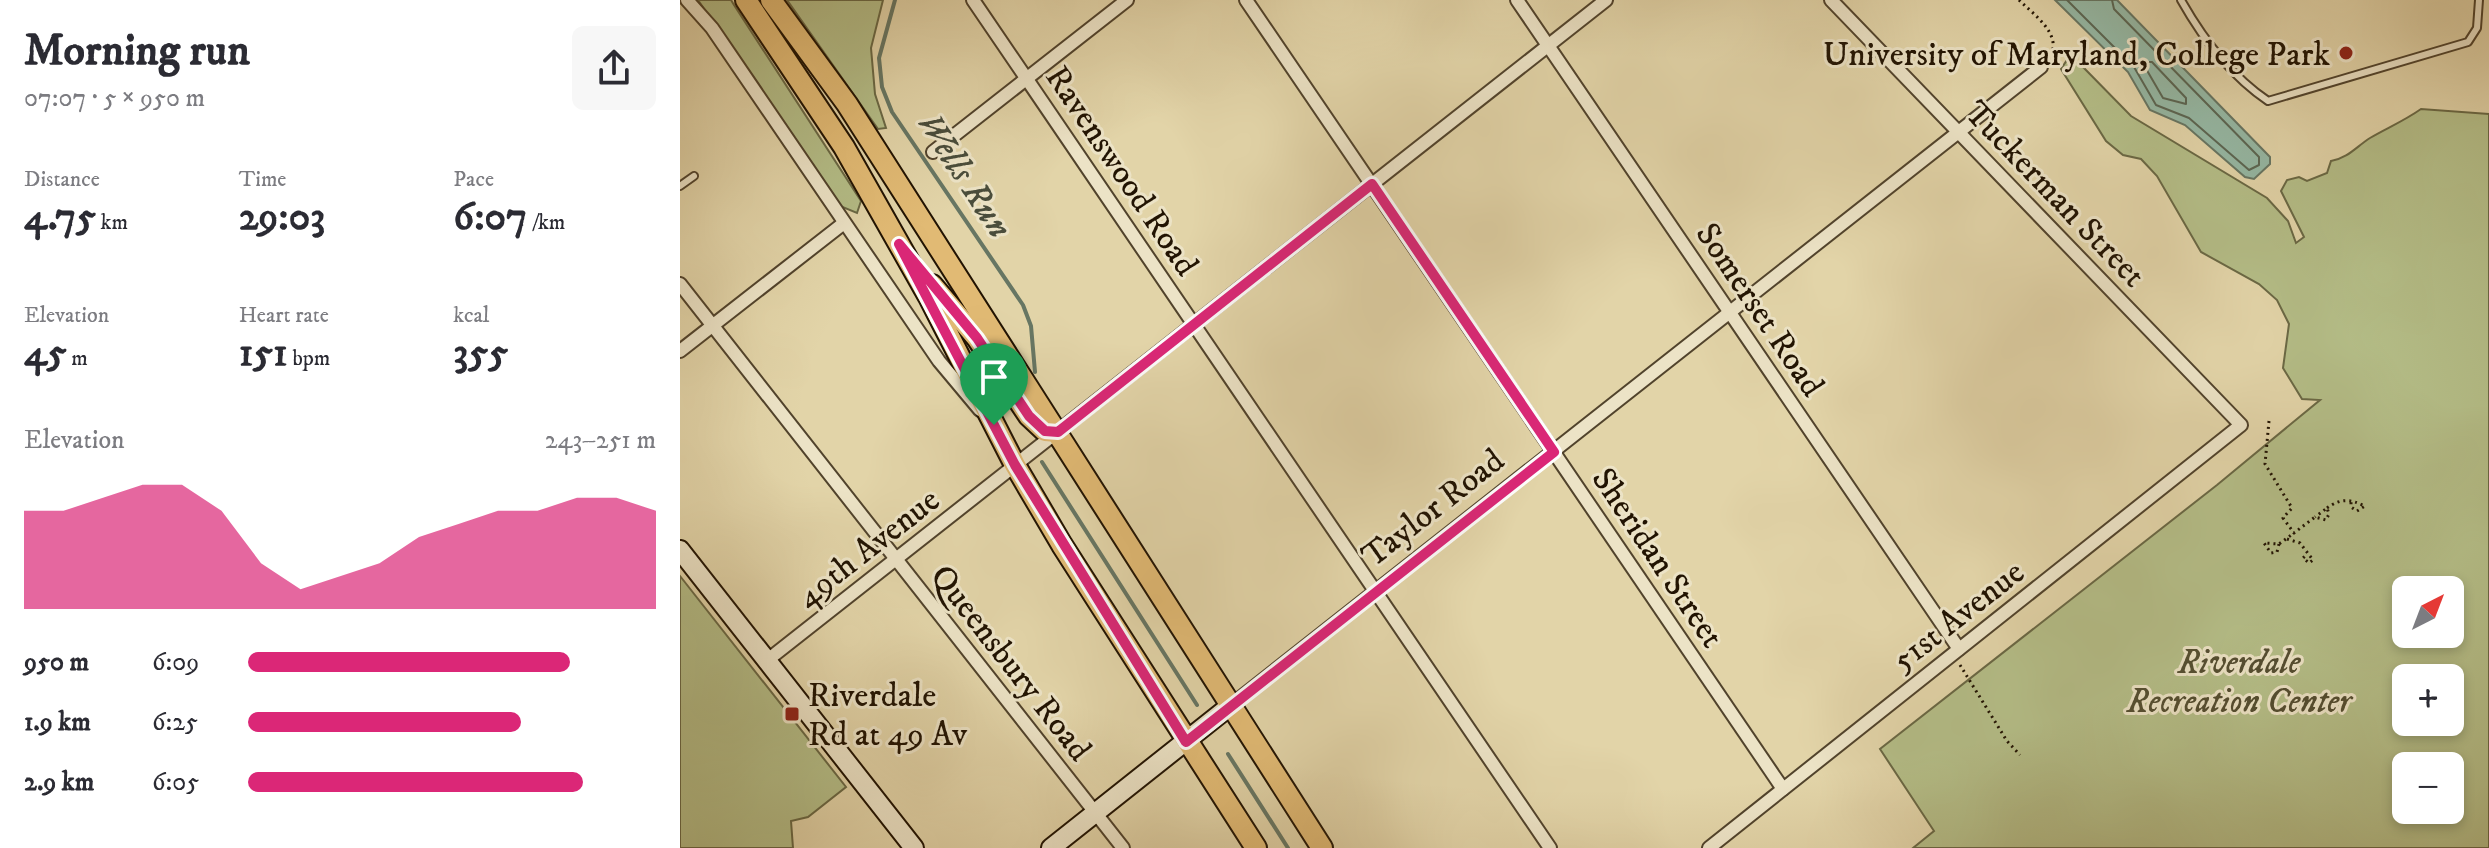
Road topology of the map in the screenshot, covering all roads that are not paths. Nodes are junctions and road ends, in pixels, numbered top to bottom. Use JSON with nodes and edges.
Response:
{"nodes":[{"id":1,"x":687,"y":0,"type":"edge"},
{"id":2,"x":746,"y":0,"type":"edge"},
{"id":3,"x":771,"y":0,"type":"edge"},
{"id":4,"x":973,"y":0,"type":"edge"},
{"id":5,"x":1127,"y":0,"type":"edge"},
{"id":6,"x":1246,"y":0,"type":"edge"},
{"id":7,"x":1517,"y":0,"type":"edge"},
{"id":8,"x":1606,"y":0,"type":"edge"},
{"id":9,"x":1831,"y":0,"type":"edge"},
{"id":10,"x":2181,"y":0,"type":"edge"},
{"id":11,"x":2479,"y":0,"type":"edge"},
{"id":12,"x":1548,"y":45,"type":"junction"},
{"id":13,"x":2041,"y":67,"type":"road end"},
{"id":14,"x":1027,"y":79,"type":"junction"},
{"id":15,"x":1959,"y":133,"type":"junction"},
{"id":16,"x":933,"y":152,"type":"dead end"},
{"id":17,"x":694,"y":176,"type":"dead end"},
{"id":18,"x":1372,"y":184,"type":"junction"},
{"id":19,"x":680,"y":186,"type":"edge"},
{"id":20,"x":844,"y":223,"type":"junction"},
{"id":21,"x":899,"y":244,"type":"junction"},
{"id":22,"x":680,"y":284,"type":"edge"},
{"id":23,"x":1730,"y":313,"type":"junction"},
{"id":24,"x":1194,"y":324,"type":"junction"},
{"id":25,"x":712,"y":326,"type":"junction"},
{"id":26,"x":680,"y":351,"type":"edge"},
{"id":27,"x":994,"y":425,"type":"junction"},
{"id":28,"x":2241,"y":425,"type":"joint"},
{"id":29,"x":1058,"y":432,"type":"junction"},
{"id":30,"x":1554,"y":452,"type":"junction"},
{"id":31,"x":1015,"y":465,"type":"junction"},
{"id":32,"x":680,"y":550,"type":"edge"},
{"id":33,"x":896,"y":560,"type":"junction"},
{"id":34,"x":1376,"y":592,"type":"junction"},
{"id":35,"x":1959,"y":655,"type":"junction"},
{"id":36,"x":765,"y":662,"type":"junction"},
{"id":37,"x":1230,"y":706,"type":"junction"},
{"id":38,"x":1186,"y":742,"type":"junction"},
{"id":39,"x":1783,"y":789,"type":"junction"},
{"id":40,"x":1095,"y":813,"type":"junction"},
{"id":41,"x":914,"y":848,"type":"edge"},
{"id":42,"x":1051,"y":848,"type":"edge"},
{"id":43,"x":1123,"y":848,"type":"edge"},
{"id":44,"x":1256,"y":848,"type":"edge"},
{"id":45,"x":1322,"y":848,"type":"edge"},
{"id":46,"x":1550,"y":848,"type":"edge"},
{"id":47,"x":1709,"y":848,"type":"edge"}],
"edges":[{"from":1,"to":20,"type":"street"},
{"from":2,"to":21,"type":"main road"},
{"from":3,"to":29,"type":"main road"},
{"from":4,"to":14,"type":"street","name":"Ravenswood Road"},
{"from":5,"to":14,"type":"street"},
{"from":6,"to":18,"type":"street","name":"Sheridan Street"},
{"from":7,"to":12,"type":"street","name":"Somerset Road"},
{"from":8,"to":12,"type":"street","name":"49th Avenue"},
{"from":9,"to":15,"type":"street","name":"Tuckerman Street"},
{"from":10,"to":11,"type":"lane"},
{"from":12,"to":18,"type":"street","name":"49th Avenue"},
{"from":12,"to":23,"type":"street","name":"Somerset Road"},
{"from":13,"to":15,"type":"street","name":"Taylor Road"},
{"from":14,"to":16,"type":"street"},
{"from":14,"to":24,"type":"street","name":"Ravenswood Road"},
{"from":15,"to":23,"type":"street","name":"Taylor Road"},
{"from":15,"to":28,"type":"street","name":"Tuckerman Street"},
{"from":17,"to":19,"type":"lane"},
{"from":18,"to":24,"type":"street","name":"49th Avenue"},
{"from":18,"to":30,"type":"street","name":"Sheridan Street"},
{"from":20,"to":25,"type":"street"},
{"from":20,"to":27,"type":"street"},
{"from":21,"to":27,"type":"main road"},
{"from":21,"to":29,"type":"main road"},
{"from":22,"to":25,"type":"street","name":"Queensbury Road"},
{"from":23,"to":30,"type":"street","name":"Taylor Road"},
{"from":23,"to":35,"type":"street","name":"Somerset Road"},
{"from":24,"to":29,"type":"street","name":"49th Avenue"},
{"from":24,"to":34,"type":"street","name":"Ravenswood Road"},
{"from":25,"to":26,"type":"street"},
{"from":25,"to":33,"type":"street","name":"Queensbury Road"},
{"from":27,"to":31,"type":"main road"},
{"from":28,"to":35,"type":"street","name":"51st Avenue"},
{"from":29,"to":31,"type":"street","name":"49th Avenue"},
{"from":29,"to":37,"type":"main road"},
{"from":30,"to":34,"type":"street","name":"Taylor Road"},
{"from":30,"to":39,"type":"street","name":"Sheridan Street"},
{"from":31,"to":33,"type":"street","name":"49th Avenue"},
{"from":31,"to":38,"type":"main road"},
{"from":32,"to":36,"type":"street"},
{"from":33,"to":36,"type":"street","name":"49th Avenue"},
{"from":33,"to":40,"type":"street","name":"Queensbury Road"},
{"from":34,"to":37,"type":"street","name":"Taylor Road"},
{"from":34,"to":46,"type":"street","name":"Ravenswood Road"},
{"from":35,"to":39,"type":"street","name":"51st Avenue"},
{"from":36,"to":41,"type":"street"},
{"from":37,"to":38,"type":"street","name":"Taylor Road"},
{"from":37,"to":45,"type":"main road"},
{"from":38,"to":40,"type":"street","name":"Taylor Road"},
{"from":38,"to":44,"type":"main road"},
{"from":39,"to":47,"type":"street","name":"51st Avenue"},
{"from":40,"to":42,"type":"street","name":"Taylor Road"},
{"from":40,"to":43,"type":"street","name":"Queensbury Road"}]}
